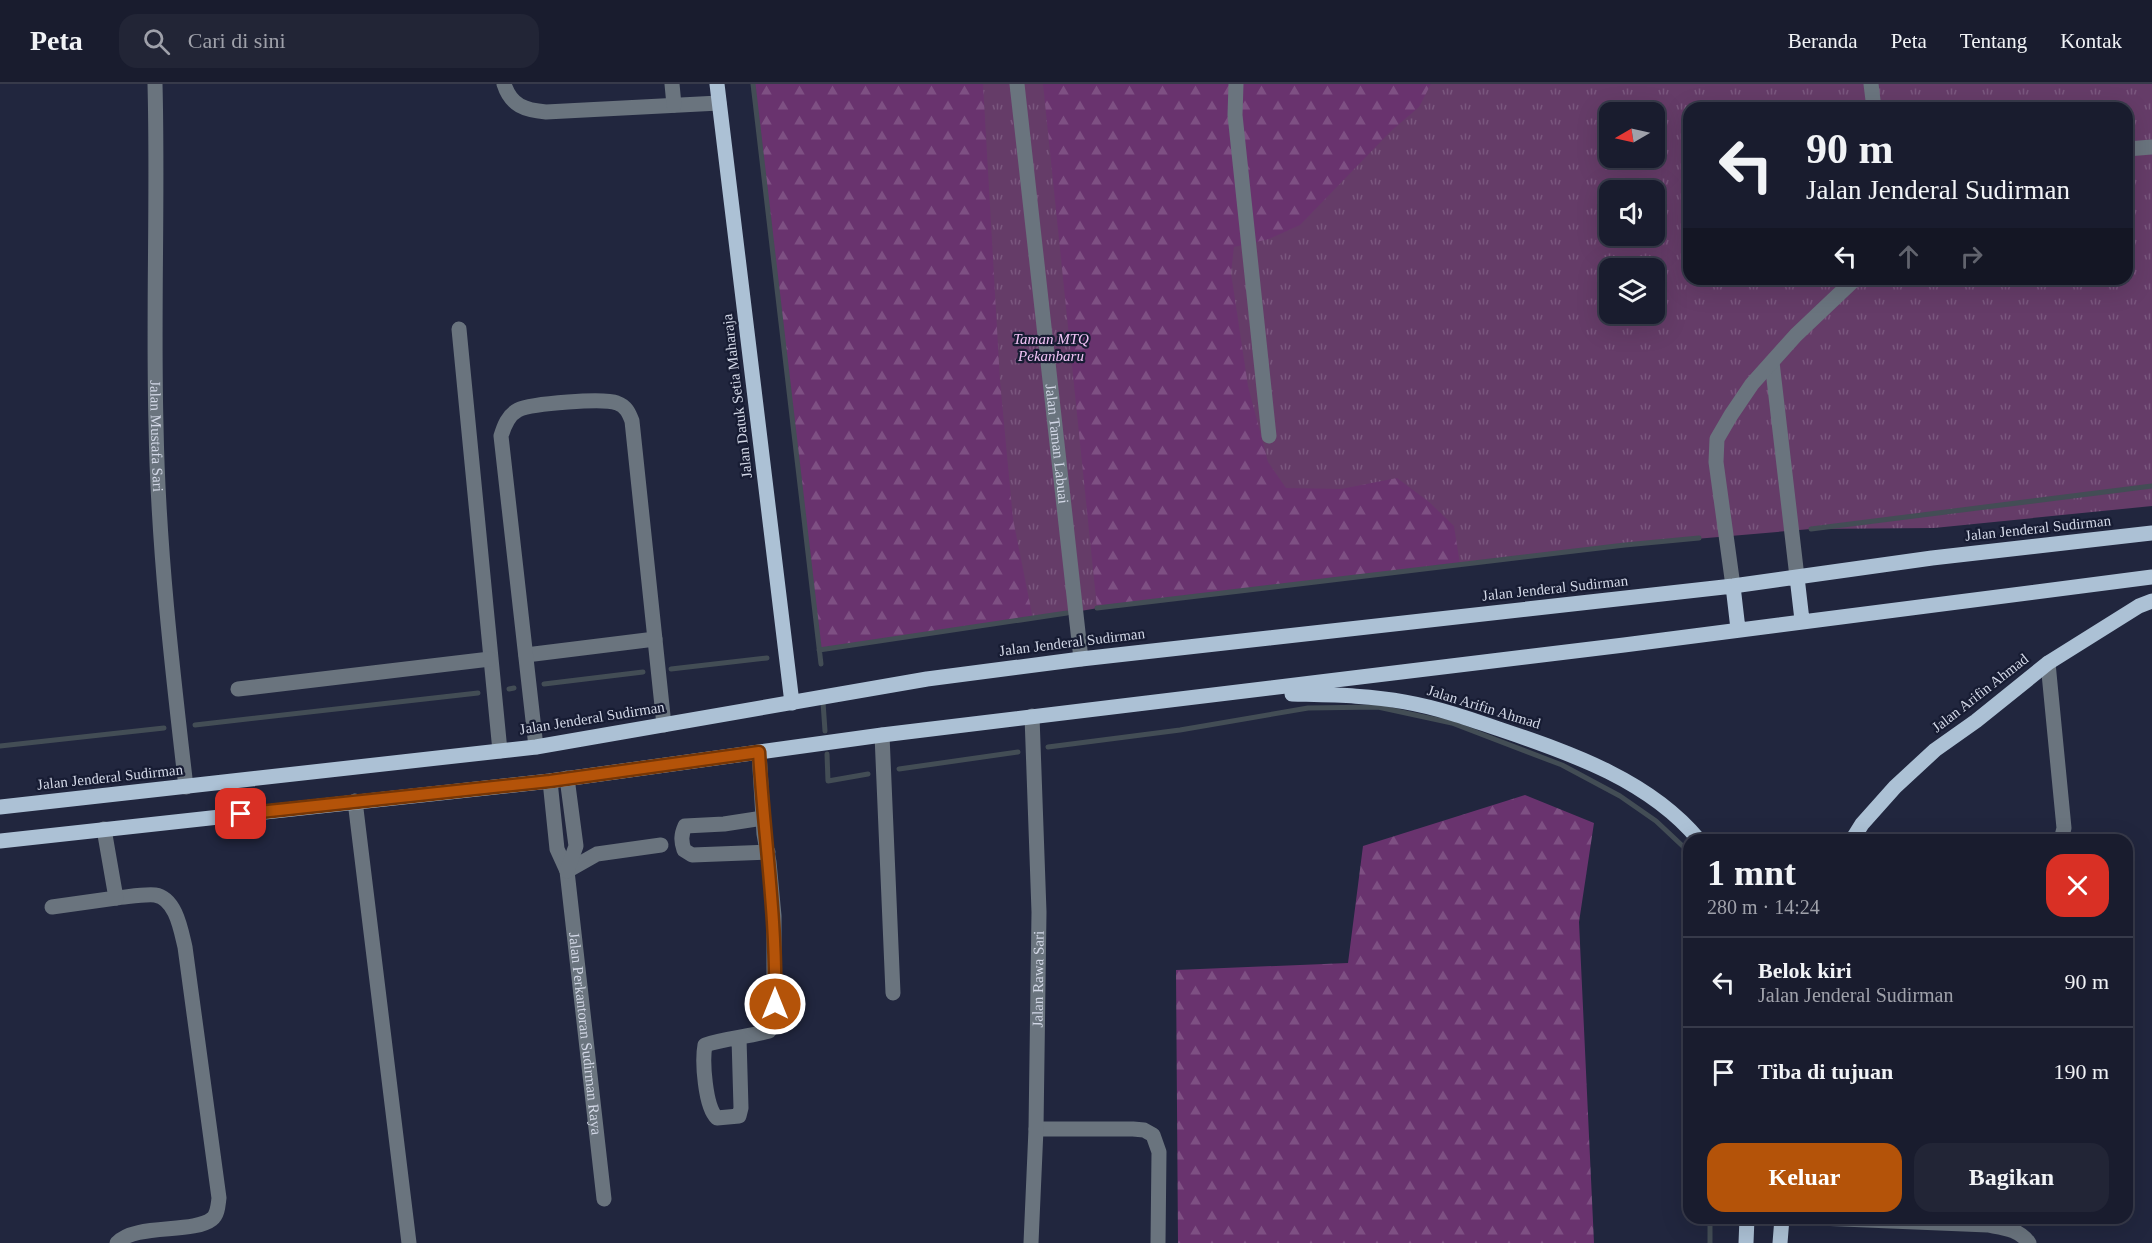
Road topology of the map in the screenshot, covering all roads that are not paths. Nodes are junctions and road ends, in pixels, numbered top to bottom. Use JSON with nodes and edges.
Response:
{"nodes":[{"id":1,"x":155,"y":84,"type":"edge"},
{"id":2,"x":504,"y":84,"type":"edge"},
{"id":3,"x":672,"y":84,"type":"edge"},
{"id":4,"x":717,"y":84,"type":"edge"},
{"id":5,"x":1017,"y":84,"type":"edge"},
{"id":6,"x":1236,"y":84,"type":"edge"},
{"id":7,"x":1872,"y":84,"type":"edge"},
{"id":8,"x":1874,"y":102,"type":"edge"},
{"id":9,"x":719,"y":103,"type":"junction"},
{"id":10,"x":674,"y":105,"type":"junction"},
{"id":11,"x":2152,"y":147,"type":"edge"},
{"id":12,"x":2133,"y":149,"type":"edge"},
{"id":13,"x":1849,"y":285,"type":"edge"},
{"id":14,"x":459,"y":329,"type":"dead end"},
{"id":15,"x":1772,"y":363,"type":"junction"},
{"id":16,"x":1269,"y":436,"type":"dead end"},
{"id":17,"x":2152,"y":533,"type":"edge"},
{"id":18,"x":1797,"y":577,"type":"junction"},
{"id":19,"x":2152,"y":577,"type":"edge"},
{"id":20,"x":1733,"y":586,"type":"junction"},
{"id":21,"x":2152,"y":601,"type":"edge"},
{"id":22,"x":1802,"y":620,"type":"junction"},
{"id":23,"x":1738,"y":629,"type":"junction"},
{"id":24,"x":655,"y":639,"type":"junction"},
{"id":25,"x":526,"y":655,"type":"junction"},
{"id":26,"x":1081,"y":658,"type":"junction"},
{"id":27,"x":490,"y":659,"type":"junction"},
{"id":28,"x":2048,"y":663,"type":"junction"},
{"id":29,"x":238,"y":688,"type":"dead end"},
{"id":30,"x":1230,"y":691,"type":"junction"},
{"id":31,"x":792,"y":703,"type":"junction"},
{"id":32,"x":1032,"y":716,"type":"junction"},
{"id":33,"x":664,"y":725,"type":"junction"},
{"id":34,"x":882,"y":735,"type":"junction"},
{"id":35,"x":536,"y":747,"type":"junction"},
{"id":36,"x":500,"y":751,"type":"junction"},
{"id":37,"x":759,"y":752,"type":"junction"},
{"id":38,"x":567,"y":778,"type":"junction"},
{"id":39,"x":550,"y":781,"type":"junction"},
{"id":40,"x":186,"y":787,"type":"junction"},
{"id":41,"x":355,"y":801,"type":"junction"},
{"id":42,"x":0,"y":807,"type":"edge"},
{"id":43,"x":763,"y":818,"type":"junction"},
{"id":44,"x":104,"y":829,"type":"junction"},
{"id":45,"x":1693,"y":834,"type":"edge"},
{"id":46,"x":1856,"y":834,"type":"edge"},
{"id":47,"x":2062,"y":834,"type":"edge"},
{"id":48,"x":0,"y":841,"type":"edge"},
{"id":49,"x":661,"y":845,"type":"dead end"},
{"id":50,"x":768,"y":852,"type":"junction"},
{"id":51,"x":567,"y":870,"type":"junction"},
{"id":52,"x":116,"y":898,"type":"junction"},
{"id":53,"x":52,"y":907,"type":"dead end"},
{"id":54,"x":892,"y":993,"type":"dead end"},
{"id":55,"x":739,"y":1038,"type":"junction"},
{"id":56,"x":1036,"y":1129,"type":"junction"},
{"id":57,"x":604,"y":1199,"type":"dead end"},
{"id":58,"x":1747,"y":1224,"type":"edge"},
{"id":59,"x":1782,"y":1224,"type":"edge"},
{"id":60,"x":1964,"y":1224,"type":"edge"},
{"id":61,"x":117,"y":1243,"type":"edge"},
{"id":62,"x":409,"y":1243,"type":"edge"},
{"id":63,"x":1031,"y":1243,"type":"edge"},
{"id":64,"x":1158,"y":1243,"type":"edge"},
{"id":65,"x":1746,"y":1243,"type":"edge"},
{"id":66,"x":1780,"y":1243,"type":"edge"},
{"id":67,"x":2029,"y":1243,"type":"edge"}],
"edges":[{"from":1,"to":40,"type":"street","name":"Jalan Mustafa Sari"},
{"from":2,"to":10,"type":"street"},
{"from":3,"to":10,"type":"street"},
{"from":4,"to":9,"type":"main road","name":"Jalan Datuk Setia Maharaja"},
{"from":5,"to":26,"type":"street","name":"Jalan Taman Labuai"},
{"from":6,"to":16,"type":"street"},
{"from":7,"to":8,"type":"street"},
{"from":9,"to":10,"type":"street"},
{"from":9,"to":31,"type":"main road","name":"Jalan Datuk Setia Maharaja"},
{"from":11,"to":12,"type":"street"},
{"from":13,"to":15,"type":"street"},
{"from":14,"to":27,"type":"street"},
{"from":15,"to":18,"type":"street"},
{"from":15,"to":20,"type":"street"},
{"from":17,"to":18,"type":"main road","name":"Jalan Jenderal Sudirman"},
{"from":18,"to":20,"type":"main road","name":"Jalan Jenderal Sudirman"},
{"from":18,"to":22,"type":"main road"},
{"from":19,"to":22,"type":"main road"},
{"from":20,"to":23,"type":"main road"},
{"from":20,"to":26,"type":"main road","name":"Jalan Jenderal Sudirman"},
{"from":21,"to":28,"type":"main road","name":"Jalan Arifin Ahmad"},
{"from":22,"to":23,"type":"main road"},
{"from":23,"to":30,"type":"main road"},
{"from":24,"to":25,"type":"street"},
{"from":24,"to":25,"type":"street"},
{"from":24,"to":33,"type":"street"},
{"from":25,"to":35,"type":"street"},
{"from":26,"to":31,"type":"main road","name":"Jalan Jenderal Sudirman"},
{"from":27,"to":29,"type":"street"},
{"from":27,"to":36,"type":"street"},
{"from":28,"to":46,"type":"main road","name":"Jalan Arifin Ahmad"},
{"from":28,"to":47,"type":"street"},
{"from":30,"to":32,"type":"main road"},
{"from":30,"to":45,"type":"main road","name":"Jalan Arifin Ahmad"},
{"from":31,"to":33,"type":"main road","name":"Jalan Jenderal Sudirman"},
{"from":32,"to":34,"type":"main road"},
{"from":32,"to":56,"type":"street","name":"Jalan Rawa Sari"},
{"from":33,"to":35,"type":"main road","name":"Jalan Jenderal Sudirman"},
{"from":34,"to":37,"type":"main road"},
{"from":34,"to":54,"type":"street"},
{"from":35,"to":36,"type":"main road","name":"Jalan Jenderal Sudirman"},
{"from":36,"to":40,"type":"main road","name":"Jalan Jenderal Sudirman"},
{"from":37,"to":38,"type":"main road"},
{"from":37,"to":43,"type":"street"},
{"from":38,"to":39,"type":"main road"},
{"from":38,"to":51,"type":"street","name":"Jalan Perkantoran Sudirman Raya"},
{"from":39,"to":41,"type":"main road"},
{"from":39,"to":51,"type":"street","name":"Jalan Perkantoran Sudirman Raya"},
{"from":40,"to":42,"type":"main road","name":"Jalan Jenderal Sudirman"},
{"from":41,"to":44,"type":"main road"},
{"from":41,"to":62,"type":"street"},
{"from":43,"to":50,"type":"street"},
{"from":43,"to":50,"type":"street"},
{"from":44,"to":48,"type":"main road"},
{"from":44,"to":52,"type":"street"},
{"from":49,"to":51,"type":"street"},
{"from":50,"to":55,"type":"street"},
{"from":51,"to":57,"type":"street","name":"Jalan Perkantoran Sudirman Raya"},
{"from":52,"to":53,"type":"street"},
{"from":52,"to":61,"type":"street"},
{"from":55,"to":55,"type":"street"},
{"from":56,"to":63,"type":"street","name":"Jalan Rawa Sari"},
{"from":56,"to":64,"type":"street"},
{"from":58,"to":65,"type":"main road"},
{"from":59,"to":66,"type":"main road"},
{"from":60,"to":67,"type":"street"}]}
